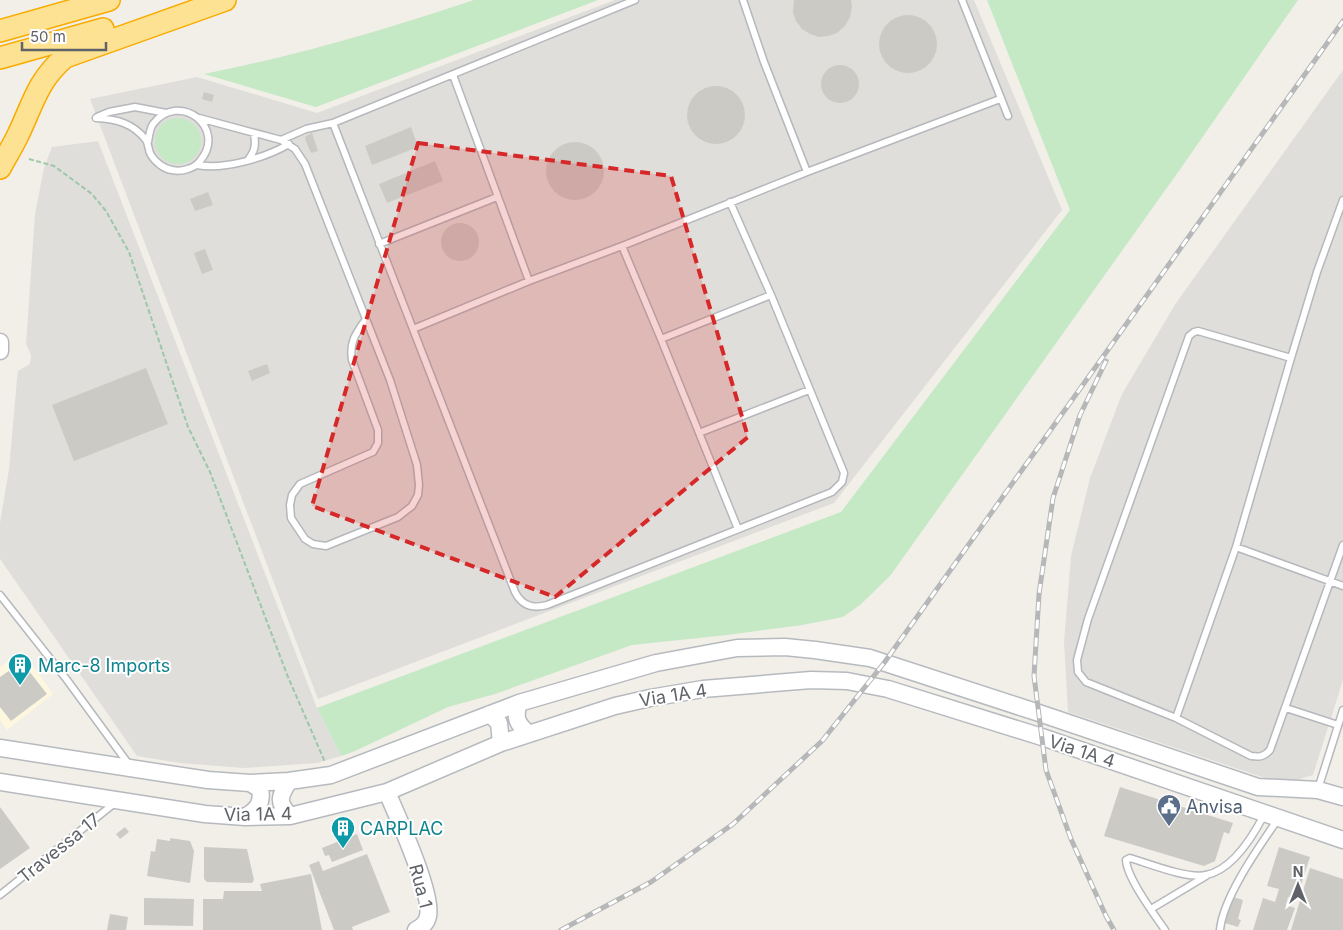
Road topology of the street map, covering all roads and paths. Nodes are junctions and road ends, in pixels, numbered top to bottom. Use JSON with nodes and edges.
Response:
{"nodes":[{"id":1,"x":109,"y":0,"type":"edge"},
{"id":2,"x":204,"y":0,"type":"edge"},
{"id":3,"x":225,"y":0,"type":"edge"},
{"id":4,"x":635,"y":0,"type":"edge"},
{"id":5,"x":743,"y":0,"type":"edge"},
{"id":6,"x":962,"y":0,"type":"edge"},
{"id":7,"x":0,"y":31,"type":"edge"},
{"id":8,"x":0,"y":58,"type":"edge"},
{"id":9,"x":453,"y":75,"type":"junction"},
{"id":10,"x":1000,"y":99,"type":"junction"},
{"id":11,"x":166,"y":113,"type":"junction"},
{"id":12,"x":1008,"y":116,"type":"dead end"},
{"id":13,"x":199,"y":118,"type":"junction"},
{"id":14,"x":333,"y":123,"type":"junction"},
{"id":15,"x":254,"y":134,"type":"junction"},
{"id":16,"x":281,"y":140,"type":"junction"},
{"id":17,"x":148,"y":142,"type":"junction"},
{"id":18,"x":289,"y":144,"type":"junction"},
{"id":19,"x":29,"y":159,"type":"dead end"},
{"id":20,"x":248,"y":160,"type":"junction"},
{"id":21,"x":197,"y":165,"type":"junction"},
{"id":22,"x":0,"y":168,"type":"edge"},
{"id":23,"x":807,"y":172,"type":"junction"},
{"id":24,"x":496,"y":197,"type":"junction"},
{"id":25,"x":1343,"y":200,"type":"edge"},
{"id":26,"x":730,"y":202,"type":"junction"},
{"id":27,"x":379,"y":244,"type":"junction"},
{"id":28,"x":622,"y":246,"type":"junction"},
{"id":29,"x":528,"y":280,"type":"junction"},
{"id":30,"x":771,"y":296,"type":"junction"},
{"id":31,"x":366,"y":320,"type":"junction"},
{"id":32,"x":413,"y":329,"type":"junction"},
{"id":33,"x":661,"y":339,"type":"junction"},
{"id":34,"x":0,"y":342,"type":"edge"},
{"id":35,"x":0,"y":351,"type":"edge"},
{"id":36,"x":1291,"y":358,"type":"junction"},
{"id":37,"x":809,"y":390,"type":"junction"},
{"id":38,"x":699,"y":433,"type":"junction"},
{"id":39,"x":738,"y":529,"type":"junction"},
{"id":40,"x":1343,"y":546,"type":"edge"},
{"id":41,"x":1236,"y":547,"type":"junction"},
{"id":42,"x":1331,"y":581,"type":"junction"},
{"id":43,"x":1343,"y":586,"type":"edge"},
{"id":44,"x":0,"y":595,"type":"edge"},
{"id":45,"x":519,"y":703,"type":"junction"},
{"id":46,"x":1286,"y":708,"type":"junction"},
{"id":47,"x":1343,"y":710,"type":"edge"},
{"id":48,"x":490,"y":714,"type":"junction"},
{"id":49,"x":1176,"y":718,"type":"junction"},
{"id":50,"x":1338,"y":725,"type":"junction"},
{"id":51,"x":529,"y":734,"type":"junction"},
{"id":52,"x":501,"y":743,"type":"junction"},
{"id":53,"x":0,"y":748,"type":"edge"},
{"id":54,"x":132,"y":769,"type":"junction"},
{"id":55,"x":331,"y":775,"type":"junction"},
{"id":56,"x":289,"y":781,"type":"junction"},
{"id":57,"x":0,"y":782,"type":"edge"},
{"id":58,"x":250,"y":783,"type":"junction"},
{"id":59,"x":1318,"y":790,"type":"junction"},
{"id":60,"x":387,"y":792,"type":"junction"},
{"id":61,"x":1343,"y":797,"type":"edge"},
{"id":62,"x":118,"y":801,"type":"junction"},
{"id":63,"x":1272,"y":815,"type":"junction"},
{"id":64,"x":290,"y":816,"type":"junction"},
{"id":65,"x":245,"y":818,"type":"junction"},
{"id":66,"x":1343,"y":840,"type":"edge"},
{"id":67,"x":1207,"y":875,"type":"junction"},
{"id":68,"x":0,"y":894,"type":"edge"},
{"id":69,"x":1152,"y":909,"type":"junction"},
{"id":70,"x":420,"y":927,"type":"edge"},
{"id":71,"x":1165,"y":930,"type":"edge"},
{"id":72,"x":1220,"y":930,"type":"edge"}],
"edges":[{"from":1,"to":7,"type":"highway"},
{"from":2,"to":8,"type":"highway"},
{"from":3,"to":22,"type":"highway"},
{"from":4,"to":9,"type":"lane"},
{"from":5,"to":23,"type":"lane"},
{"from":6,"to":10,"type":"lane"},
{"from":9,"to":14,"type":"lane"},
{"from":9,"to":24,"type":"lane"},
{"from":10,"to":12,"type":"lane"},
{"from":10,"to":23,"type":"lane"},
{"from":11,"to":13,"type":"lane"},
{"from":11,"to":17,"type":"lane"},
{"from":11,"to":17,"type":"lane"},
{"from":13,"to":15,"type":"lane"},
{"from":13,"to":21,"type":"lane"},
{"from":14,"to":16,"type":"lane"},
{"from":14,"to":27,"type":"lane"},
{"from":15,"to":16,"type":"lane"},
{"from":15,"to":20,"type":"lane"},
{"from":16,"to":18,"type":"lane"},
{"from":17,"to":21,"type":"lane"},
{"from":18,"to":20,"type":"lane"},
{"from":18,"to":31,"type":"lane"},
{"from":19,"to":55,"type":"path"},
{"from":20,"to":21,"type":"lane"},
{"from":23,"to":26,"type":"lane"},
{"from":24,"to":27,"type":"lane"},
{"from":24,"to":29,"type":"lane"},
{"from":25,"to":36,"type":"lane"},
{"from":26,"to":28,"type":"lane"},
{"from":26,"to":30,"type":"lane"},
{"from":27,"to":32,"type":"lane"},
{"from":28,"to":29,"type":"lane"},
{"from":28,"to":33,"type":"lane"},
{"from":29,"to":32,"type":"lane"},
{"from":30,"to":33,"type":"lane"},
{"from":30,"to":37,"type":"lane"},
{"from":31,"to":31,"type":"lane"},
{"from":32,"to":39,"type":"lane"},
{"from":33,"to":38,"type":"lane"},
{"from":34,"to":35,"type":"main road"},
{"from":36,"to":41,"type":"lane"},
{"from":36,"to":49,"type":"lane"},
{"from":37,"to":38,"type":"lane"},
{"from":37,"to":39,"type":"lane"},
{"from":38,"to":39,"type":"lane"},
{"from":40,"to":42,"type":"lane"},
{"from":41,"to":42,"type":"lane"},
{"from":41,"to":49,"type":"lane"},
{"from":42,"to":43,"type":"lane"},
{"from":42,"to":46,"type":"lane"},
{"from":44,"to":54,"type":"lane"},
{"from":45,"to":48,"type":"main road","name":"Via 1A 4"},
{"from":45,"to":51,"type":"main road"},
{"from":45,"to":59,"type":"main road","name":"Via 1A 4"},
{"from":46,"to":49,"type":"lane"},
{"from":46,"to":50,"type":"lane"},
{"from":47,"to":50,"type":"lane"},
{"from":48,"to":52,"type":"main road"},
{"from":48,"to":55,"type":"main road","name":"Via 1A 4"},
{"from":50,"to":59,"type":"lane"},
{"from":51,"to":52,"type":"main road","name":"Via 1A 4"},
{"from":51,"to":63,"type":"main road","name":"Via 1A 4"},
{"from":52,"to":60,"type":"main road","name":"Via 1A 4"},
{"from":53,"to":54,"type":"main road","name":"Via 1A 4"},
{"from":54,"to":58,"type":"main road","name":"Via 1A 4"},
{"from":55,"to":56,"type":"main road","name":"Via 1A 4"},
{"from":56,"to":58,"type":"main road","name":"Via 1A 4"},
{"from":56,"to":64,"type":"main road"},
{"from":57,"to":62,"type":"main road","name":"Via 1A 4"},
{"from":58,"to":65,"type":"main road"},
{"from":59,"to":61,"type":"main road","name":"Via 1A 4"},
{"from":60,"to":64,"type":"main road","name":"Via 1A 4"},
{"from":60,"to":70,"type":"main road","name":"Rua 1"},
{"from":62,"to":65,"type":"main road","name":"Via 1A 4"},
{"from":62,"to":68,"type":"lane","name":"Travessa 17"},
{"from":63,"to":66,"type":"main road","name":"Via 1A 4"},
{"from":63,"to":67,"type":"lane"},
{"from":63,"to":72,"type":"lane"},
{"from":64,"to":65,"type":"main road","name":"Via 1A 4"},
{"from":67,"to":69,"type":"lane"},
{"from":67,"to":69,"type":"lane"},
{"from":69,"to":71,"type":"lane"}]}
